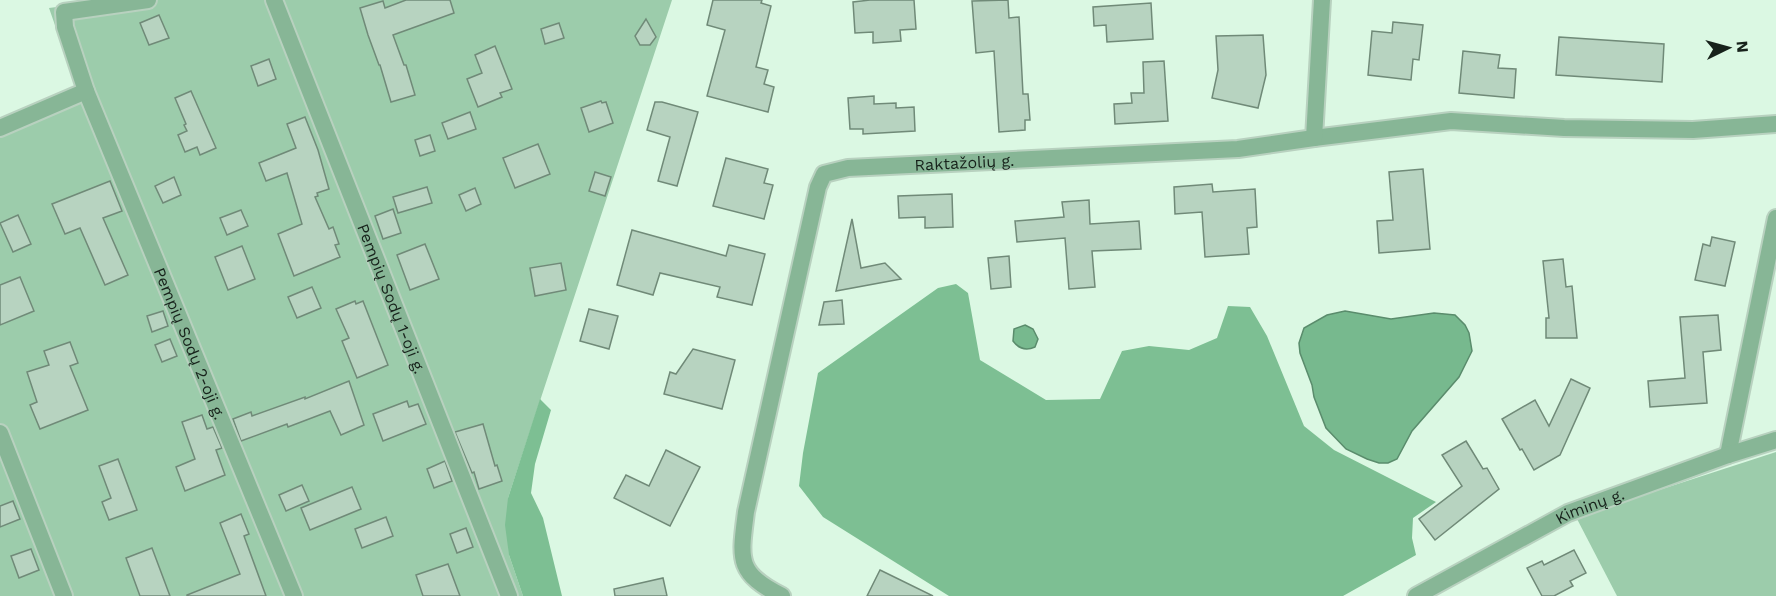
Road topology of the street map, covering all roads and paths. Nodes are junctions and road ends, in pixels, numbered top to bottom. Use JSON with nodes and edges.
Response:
{"nodes":[{"id":1,"x":148,"y":0,"type":"edge"},
{"id":2,"x":274,"y":0,"type":"edge"},
{"id":3,"x":1322,"y":0,"type":"edge"},
{"id":4,"x":65,"y":6,"type":"edge"},
{"id":5,"x":86,"y":91,"type":"junction"},
{"id":6,"x":1776,"y":124,"type":"edge"},
{"id":7,"x":0,"y":128,"type":"edge"},
{"id":8,"x":1314,"y":138,"type":"junction"},
{"id":9,"x":1776,"y":218,"type":"edge"},
{"id":10,"x":0,"y":433,"type":"edge"},
{"id":11,"x":1776,"y":440,"type":"edge"},
{"id":12,"x":1728,"y":455,"type":"junction"},
{"id":13,"x":64,"y":596,"type":"edge"},
{"id":14,"x":294,"y":596,"type":"edge"},
{"id":15,"x":509,"y":596,"type":"edge"},
{"id":16,"x":782,"y":596,"type":"edge"},
{"id":17,"x":1416,"y":596,"type":"edge"}],
"edges":[{"from":1,"to":4,"type":"street"},
{"from":2,"to":15,"type":"street","name":"Pempių Sodų 1-oji g."},
{"from":3,"to":8,"type":"street"},
{"from":4,"to":5,"type":"street","name":"Pempių Sodų 2-oji g."},
{"from":5,"to":7,"type":"street"},
{"from":5,"to":14,"type":"street","name":"Pempių Sodų 2-oji g."},
{"from":6,"to":8,"type":"street"},
{"from":8,"to":16,"type":"street","name":"Raktažolių g."},
{"from":9,"to":12,"type":"street"},
{"from":10,"to":13,"type":"street"},
{"from":11,"to":12,"type":"street","name":"Kiminų g."},
{"from":12,"to":17,"type":"street","name":"Kiminų g."}]}
